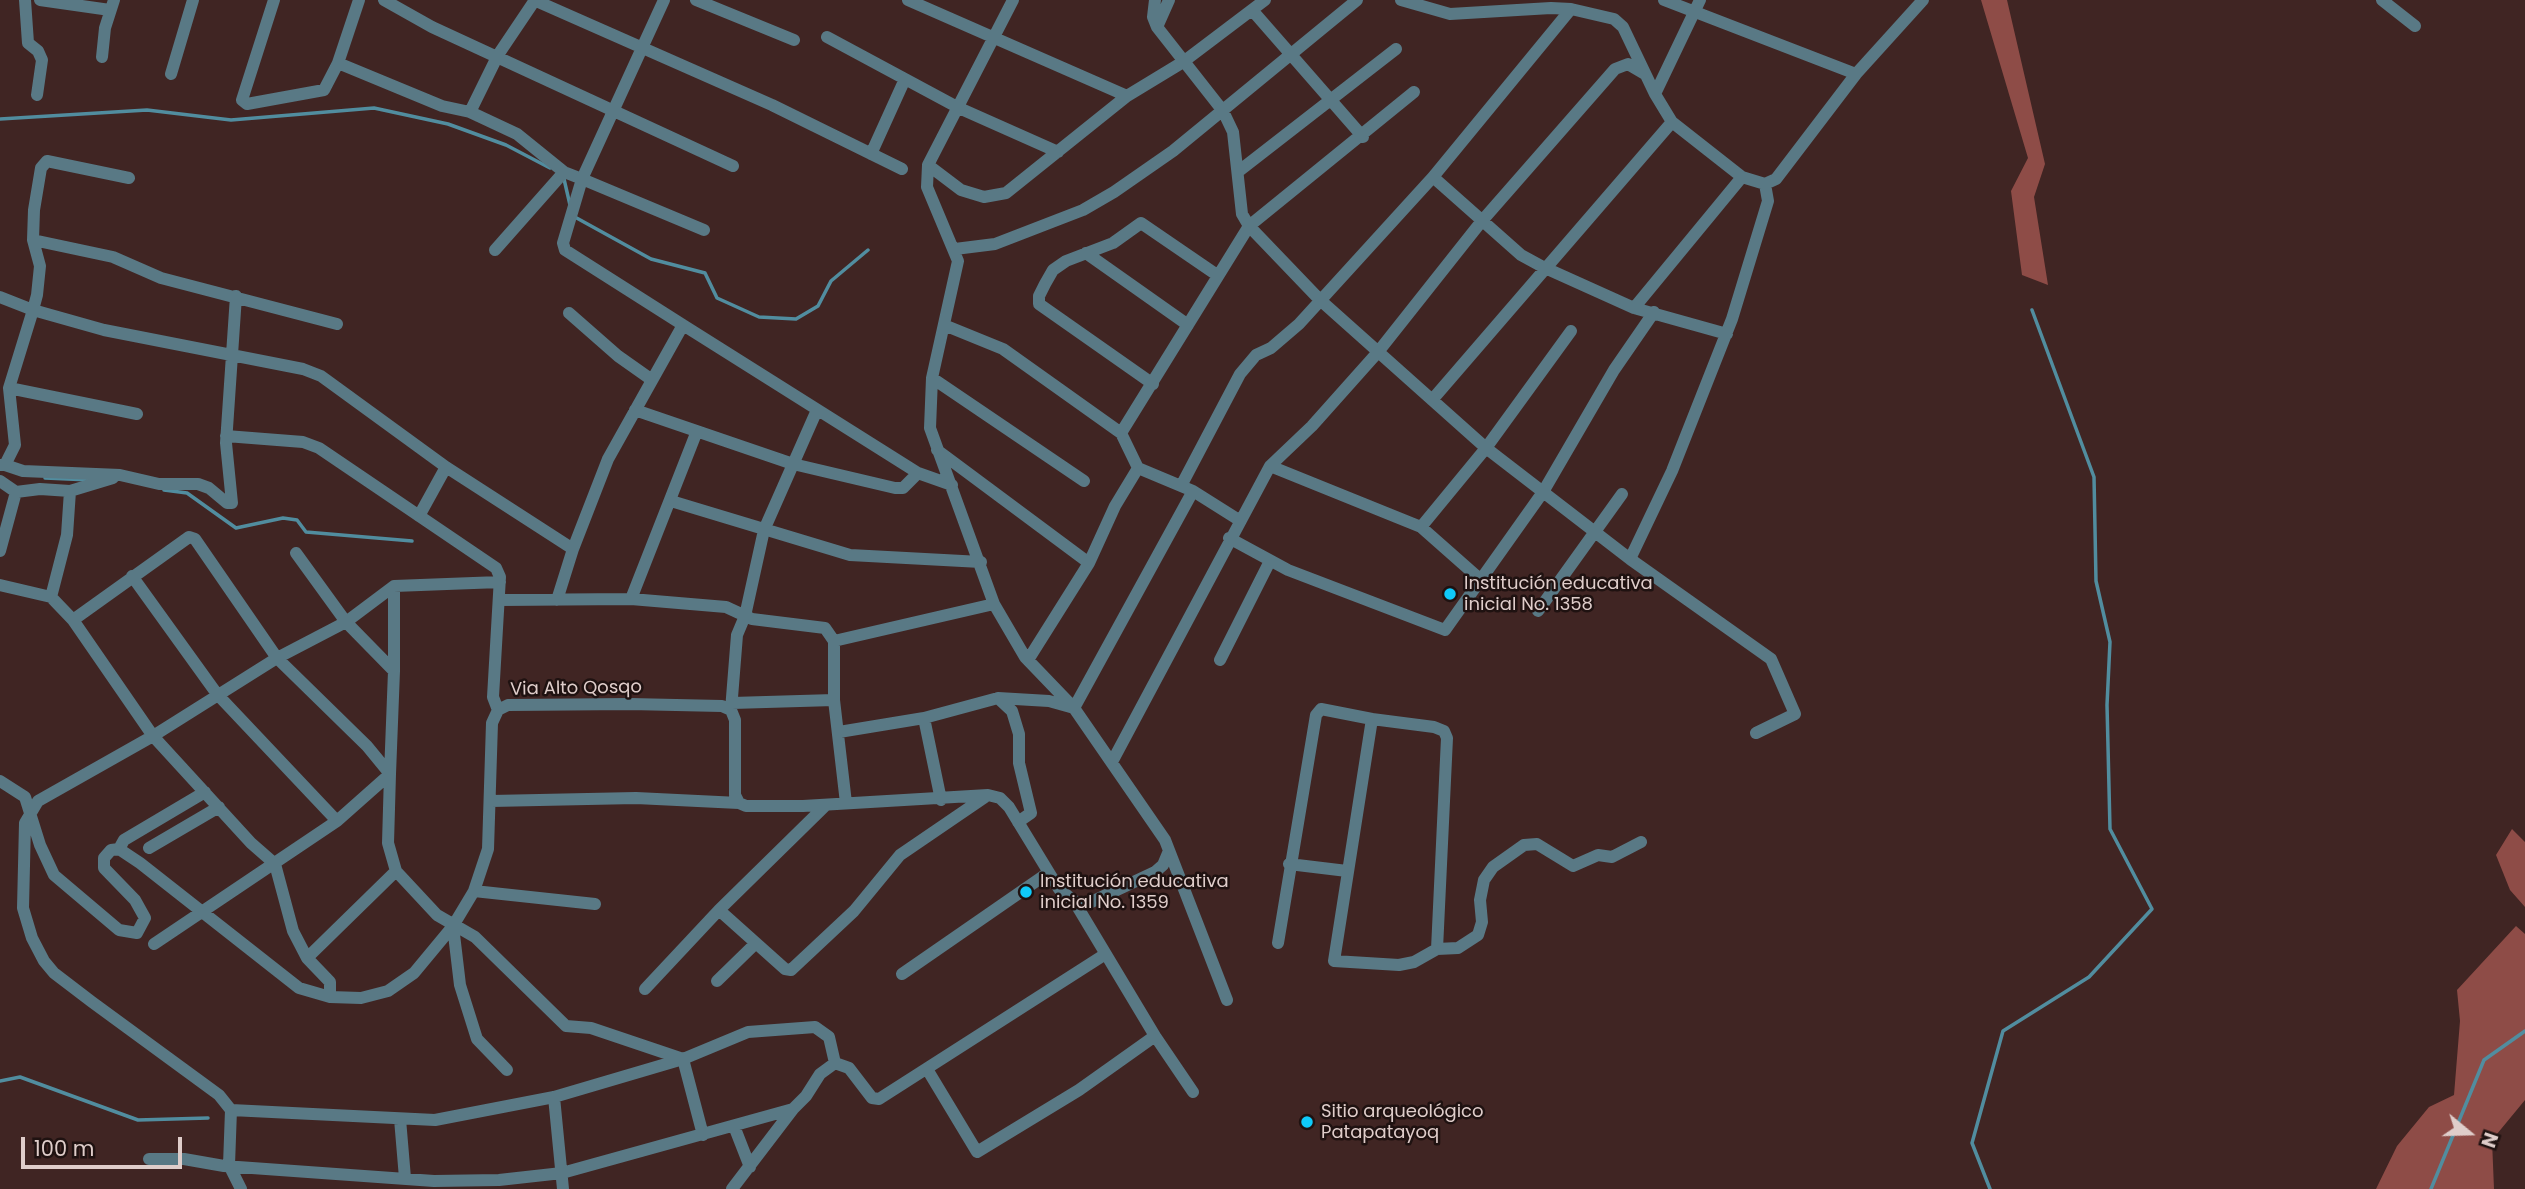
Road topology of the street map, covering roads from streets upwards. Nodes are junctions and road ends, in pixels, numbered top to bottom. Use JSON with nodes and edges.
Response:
{"nodes":[{"id":1,"x":25,"y":0,"type":"edge"},
{"id":2,"x":40,"y":0,"type":"edge"},
{"id":3,"x":193,"y":0,"type":"edge"},
{"id":4,"x":274,"y":0,"type":"edge"},
{"id":5,"x":359,"y":0,"type":"edge"},
{"id":6,"x":384,"y":0,"type":"edge"},
{"id":7,"x":535,"y":0,"type":"edge"},
{"id":8,"x":664,"y":0,"type":"edge"},
{"id":9,"x":696,"y":0,"type":"edge"},
{"id":10,"x":908,"y":0,"type":"edge"},
{"id":11,"x":1013,"y":0,"type":"edge"},
{"id":12,"x":1155,"y":0,"type":"edge"},
{"id":13,"x":1169,"y":0,"type":"edge"},
{"id":14,"x":1265,"y":0,"type":"edge"},
{"id":15,"x":1357,"y":0,"type":"edge"},
{"id":16,"x":1401,"y":0,"type":"edge"},
{"id":17,"x":1483,"y":0,"type":"edge"},
{"id":18,"x":1664,"y":0,"type":"edge"},
{"id":19,"x":1923,"y":0,"type":"edge"},
{"id":20,"x":2382,"y":0,"type":"edge"},
{"id":21,"x":112,"y":5,"type":"edge"},
{"id":22,"x":1698,"y":6,"type":"edge"},
{"id":23,"x":1571,"y":9,"type":"junction"},
{"id":24,"x":1252,"y":10,"type":"junction"},
{"id":25,"x":1478,"y":14,"type":"junction"},
{"id":26,"x":2415,"y":26,"type":"dead end"},
{"id":27,"x":1157,"y":27,"type":"junction"},
{"id":28,"x":827,"y":37,"type":"dead end"},
{"id":29,"x":993,"y":37,"type":"junction"},
{"id":30,"x":794,"y":40,"type":"dead end"},
{"id":31,"x":640,"y":48,"type":"junction"},
{"id":32,"x":1396,"y":49,"type":"dead end"},
{"id":33,"x":498,"y":55,"type":"junction"},
{"id":34,"x":1293,"y":55,"type":"junction"},
{"id":35,"x":102,"y":57,"type":"dead end"},
{"id":36,"x":1183,"y":62,"type":"junction"},
{"id":37,"x":338,"y":63,"type":"junction"},
{"id":38,"x":171,"y":74,"type":"dead end"},
{"id":39,"x":1645,"y":74,"type":"junction"},
{"id":40,"x":1856,"y":74,"type":"junction"},
{"id":41,"x":905,"y":79,"type":"junction"},
{"id":42,"x":1414,"y":92,"type":"dead end"},
{"id":43,"x":1655,"y":94,"type":"junction"},
{"id":44,"x":37,"y":95,"type":"dead end"},
{"id":45,"x":1127,"y":96,"type":"junction"},
{"id":46,"x":1330,"y":101,"type":"junction"},
{"id":47,"x":959,"y":107,"type":"junction"},
{"id":48,"x":1223,"y":111,"type":"junction"},
{"id":49,"x":470,"y":112,"type":"junction"},
{"id":50,"x":612,"y":112,"type":"junction"},
{"id":51,"x":1672,"y":122,"type":"junction"},
{"id":52,"x":1363,"y":137,"type":"junction"},
{"id":53,"x":1058,"y":152,"type":"junction"},
{"id":54,"x":871,"y":154,"type":"junction"},
{"id":55,"x":928,"y":165,"type":"junction"},
{"id":56,"x":733,"y":166,"type":"dead end"},
{"id":57,"x":902,"y":169,"type":"dead end"},
{"id":58,"x":1239,"y":170,"type":"junction"},
{"id":59,"x":564,"y":172,"type":"junction"},
{"id":60,"x":1433,"y":177,"type":"junction"},
{"id":61,"x":1742,"y":177,"type":"junction"},
{"id":62,"x":129,"y":178,"type":"dead end"},
{"id":63,"x":582,"y":179,"type":"junction"},
{"id":64,"x":1765,"y":184,"type":"junction"},
{"id":65,"x":1481,"y":222,"type":"junction"},
{"id":66,"x":1248,"y":226,"type":"junction"},
{"id":67,"x":704,"y":230,"type":"dead end"},
{"id":68,"x":33,"y":240,"type":"junction"},
{"id":69,"x":955,"y":249,"type":"junction"},
{"id":70,"x":495,"y":250,"type":"dead end"},
{"id":71,"x":1086,"y":253,"type":"junction"},
{"id":72,"x":1544,"y":267,"type":"junction"},
{"id":73,"x":1217,"y":275,"type":"junction"},
{"id":74,"x":236,"y":296,"type":"junction"},
{"id":75,"x":0,"y":298,"type":"edge"},
{"id":76,"x":1319,"y":299,"type":"junction"},
{"id":77,"x":1634,"y":308,"type":"junction"},
{"id":78,"x":33,"y":310,"type":"junction"},
{"id":79,"x":1654,"y":312,"type":"junction"},
{"id":80,"x":569,"y":313,"type":"dead end"},
{"id":81,"x":337,"y":324,"type":"dead end"},
{"id":82,"x":683,"y":325,"type":"junction"},
{"id":83,"x":944,"y":325,"type":"junction"},
{"id":84,"x":1188,"y":325,"type":"junction"},
{"id":85,"x":1571,"y":331,"type":"dead end"},
{"id":86,"x":1727,"y":334,"type":"junction"},
{"id":87,"x":1378,"y":352,"type":"junction"},
{"id":88,"x":232,"y":355,"type":"junction"},
{"id":89,"x":932,"y":378,"type":"junction"},
{"id":90,"x":652,"y":380,"type":"junction"},
{"id":91,"x":1153,"y":384,"type":"junction"},
{"id":92,"x":9,"y":388,"type":"junction"},
{"id":93,"x":1432,"y":400,"type":"junction"},
{"id":94,"x":635,"y":410,"type":"junction"},
{"id":95,"x":817,"y":410,"type":"junction"},
{"id":96,"x":136,"y":414,"type":"dead end"},
{"id":97,"x":697,"y":431,"type":"junction"},
{"id":98,"x":1121,"y":433,"type":"junction"},
{"id":99,"x":226,"y":436,"type":"junction"},
{"id":100,"x":1486,"y":448,"type":"junction"},
{"id":101,"x":937,"y":450,"type":"junction"},
{"id":102,"x":793,"y":464,"type":"junction"},
{"id":103,"x":3,"y":465,"type":"edge"},
{"id":104,"x":1270,"y":466,"type":"junction"},
{"id":105,"x":446,"y":467,"type":"junction"},
{"id":106,"x":1138,"y":468,"type":"junction"},
{"id":107,"x":918,"y":473,"type":"junction"},
{"id":108,"x":120,"y":475,"type":"junction"},
{"id":109,"x":0,"y":481,"type":"edge"},
{"id":110,"x":1084,"y":481,"type":"dead end"},
{"id":111,"x":953,"y":485,"type":"junction"},
{"id":112,"x":1187,"y":488,"type":"junction"},
{"id":113,"x":70,"y":491,"type":"junction"},
{"id":114,"x":16,"y":492,"type":"junction"},
{"id":115,"x":1544,"y":492,"type":"junction"},
{"id":116,"x":1622,"y":494,"type":"dead end"},
{"id":117,"x":671,"y":501,"type":"junction"},
{"id":118,"x":419,"y":516,"type":"junction"},
{"id":119,"x":1239,"y":520,"type":"junction"},
{"id":120,"x":1421,"y":527,"type":"junction"},
{"id":121,"x":764,"y":530,"type":"junction"},
{"id":122,"x":1595,"y":531,"type":"junction"},
{"id":123,"x":1229,"y":538,"type":"junction"},
{"id":124,"x":573,"y":549,"type":"junction"},
{"id":125,"x":0,"y":551,"type":"edge"},
{"id":126,"x":296,"y":553,"type":"dead end"},
{"id":127,"x":1630,"y":559,"type":"junction"},
{"id":128,"x":1270,"y":561,"type":"junction"},
{"id":129,"x":981,"y":562,"type":"junction"},
{"id":130,"x":1089,"y":563,"type":"junction"},
{"id":131,"x":132,"y":576,"type":"junction"},
{"id":132,"x":1481,"y":580,"type":"junction"},
{"id":133,"x":500,"y":582,"type":"junction"},
{"id":134,"x":0,"y":585,"type":"edge"},
{"id":135,"x":394,"y":586,"type":"junction"},
{"id":136,"x":51,"y":597,"type":"junction"},
{"id":137,"x":631,"y":599,"type":"junction"},
{"id":138,"x":499,"y":600,"type":"junction"},
{"id":139,"x":557,"y":600,"type":"junction"},
{"id":140,"x":994,"y":604,"type":"junction"},
{"id":141,"x":1538,"y":611,"type":"dead end"},
{"id":142,"x":745,"y":616,"type":"junction"},
{"id":143,"x":73,"y":620,"type":"junction"},
{"id":144,"x":346,"y":622,"type":"junction"},
{"id":145,"x":834,"y":641,"type":"junction"},
{"id":146,"x":277,"y":657,"type":"junction"},
{"id":147,"x":1028,"y":660,"type":"junction"},
{"id":148,"x":1220,"y":660,"type":"dead end"},
{"id":149,"x":394,"y":671,"type":"junction"},
{"id":150,"x":217,"y":694,"type":"junction"},
{"id":151,"x":998,"y":698,"type":"junction"},
{"id":152,"x":834,"y":700,"type":"junction"},
{"id":153,"x":732,"y":707,"type":"junction"},
{"id":154,"x":1074,"y":708,"type":"junction"},
{"id":155,"x":498,"y":710,"type":"junction"},
{"id":156,"x":924,"y":718,"type":"junction"},
{"id":157,"x":1372,"y":719,"type":"junction"},
{"id":158,"x":839,"y":733,"type":"junction"},
{"id":159,"x":1756,"y":733,"type":"dead end"},
{"id":160,"x":153,"y":736,"type":"junction"},
{"id":161,"x":1112,"y":762,"type":"junction"},
{"id":162,"x":390,"y":774,"type":"junction"},
{"id":163,"x":0,"y":780,"type":"edge"},
{"id":164,"x":205,"y":792,"type":"junction"},
{"id":165,"x":988,"y":795,"type":"junction"},
{"id":166,"x":941,"y":800,"type":"junction"},
{"id":167,"x":491,"y":801,"type":"junction"},
{"id":168,"x":739,"y":803,"type":"junction"},
{"id":169,"x":846,"y":803,"type":"junction"},
{"id":170,"x":826,"y":805,"type":"junction"},
{"id":171,"x":219,"y":807,"type":"junction"},
{"id":172,"x":30,"y":811,"type":"junction"},
{"id":173,"x":337,"y":821,"type":"junction"},
{"id":174,"x":1018,"y":822,"type":"junction"},
{"id":175,"x":1641,"y":842,"type":"dead end"},
{"id":176,"x":149,"y":848,"type":"dead end"},
{"id":177,"x":118,"y":849,"type":"junction"},
{"id":178,"x":1168,"y":853,"type":"junction"},
{"id":179,"x":275,"y":864,"type":"junction"},
{"id":180,"x":1289,"y":864,"type":"junction"},
{"id":181,"x":396,"y":871,"type":"junction"},
{"id":182,"x":1347,"y":871,"type":"junction"},
{"id":183,"x":1048,"y":873,"type":"junction"},
{"id":184,"x":474,"y":891,"type":"junction"},
{"id":185,"x":1074,"y":901,"type":"junction"},
{"id":186,"x":595,"y":904,"type":"dead end"},
{"id":187,"x":719,"y":910,"type":"junction"},
{"id":188,"x":202,"y":913,"type":"junction"},
{"id":189,"x":453,"y":926,"type":"junction"},
{"id":190,"x":757,"y":943,"type":"junction"},
{"id":191,"x":1278,"y":943,"type":"dead end"},
{"id":192,"x":153,"y":944,"type":"dead end"},
{"id":193,"x":1437,"y":949,"type":"junction"},
{"id":194,"x":1104,"y":955,"type":"junction"},
{"id":195,"x":307,"y":958,"type":"junction"},
{"id":196,"x":902,"y":974,"type":"dead end"},
{"id":197,"x":717,"y":981,"type":"dead end"},
{"id":198,"x":645,"y":989,"type":"dead end"},
{"id":199,"x":330,"y":997,"type":"junction"},
{"id":200,"x":1227,"y":1000,"type":"dead end"},
{"id":201,"x":1155,"y":1036,"type":"junction"},
{"id":202,"x":683,"y":1059,"type":"junction"},
{"id":203,"x":835,"y":1063,"type":"junction"},
{"id":204,"x":927,"y":1069,"type":"junction"},
{"id":205,"x":506,"y":1070,"type":"dead end"},
{"id":206,"x":1193,"y":1092,"type":"dead end"},
{"id":207,"x":554,"y":1097,"type":"junction"},
{"id":208,"x":793,"y":1109,"type":"junction"},
{"id":209,"x":231,"y":1110,"type":"junction"},
{"id":210,"x":400,"y":1119,"type":"junction"},
{"id":211,"x":734,"y":1126,"type":"junction"},
{"id":212,"x":703,"y":1135,"type":"junction"},
{"id":213,"x":149,"y":1159,"type":"dead end"},
{"id":214,"x":229,"y":1165,"type":"junction"},
{"id":215,"x":750,"y":1167,"type":"junction"},
{"id":216,"x":562,"y":1173,"type":"junction"},
{"id":217,"x":405,"y":1178,"type":"junction"},
{"id":218,"x":433,"y":1185,"type":"edge"},
{"id":219,"x":241,"y":1189,"type":"edge"},
{"id":220,"x":563,"y":1189,"type":"edge"},
{"id":221,"x":732,"y":1189,"type":"edge"}],
"edges":[{"from":1,"to":44,"type":"street"},
{"from":2,"to":21,"type":"street"},
{"from":3,"to":38,"type":"street"},
{"from":4,"to":37,"type":"street"},
{"from":5,"to":37,"type":"street"},
{"from":6,"to":33,"type":"street"},
{"from":7,"to":31,"type":"street"},
{"from":7,"to":33,"type":"street"},
{"from":8,"to":31,"type":"street"},
{"from":9,"to":30,"type":"street"},
{"from":10,"to":29,"type":"street"},
{"from":11,"to":29,"type":"street"},
{"from":12,"to":27,"type":"street"},
{"from":13,"to":27,"type":"street"},
{"from":14,"to":24,"type":"street"},
{"from":15,"to":34,"type":"street"},
{"from":16,"to":25,"type":"street"},
{"from":17,"to":25,"type":"street"},
{"from":18,"to":22,"type":"street"},
{"from":19,"to":40,"type":"street"},
{"from":20,"to":26,"type":"street"},
{"from":21,"to":35,"type":"street"},
{"from":22,"to":40,"type":"street"},
{"from":22,"to":43,"type":"street"},
{"from":23,"to":25,"type":"street"},
{"from":23,"to":39,"type":"street"},
{"from":23,"to":60,"type":"street"},
{"from":24,"to":34,"type":"street"},
{"from":24,"to":36,"type":"street"},
{"from":27,"to":36,"type":"street"},
{"from":28,"to":41,"type":"street"},
{"from":29,"to":45,"type":"street"},
{"from":29,"to":47,"type":"street"},
{"from":31,"to":50,"type":"street"},
{"from":31,"to":54,"type":"street"},
{"from":32,"to":46,"type":"street"},
{"from":33,"to":49,"type":"street"},
{"from":33,"to":50,"type":"street"},
{"from":34,"to":46,"type":"street"},
{"from":34,"to":48,"type":"street"},
{"from":36,"to":45,"type":"street"},
{"from":36,"to":48,"type":"street"},
{"from":37,"to":49,"type":"street"},
{"from":39,"to":43,"type":"street"},
{"from":39,"to":65,"type":"street"},
{"from":40,"to":64,"type":"street"},
{"from":41,"to":47,"type":"street"},
{"from":41,"to":54,"type":"street"},
{"from":42,"to":52,"type":"street"},
{"from":43,"to":51,"type":"street"},
{"from":45,"to":53,"type":"street"},
{"from":46,"to":52,"type":"street"},
{"from":46,"to":58,"type":"street"},
{"from":47,"to":53,"type":"street"},
{"from":47,"to":55,"type":"street"},
{"from":48,"to":58,"type":"street"},
{"from":48,"to":69,"type":"street"},
{"from":49,"to":59,"type":"street"},
{"from":50,"to":56,"type":"street"},
{"from":50,"to":63,"type":"street"},
{"from":51,"to":61,"type":"street"},
{"from":51,"to":72,"type":"street"},
{"from":52,"to":66,"type":"street"},
{"from":53,"to":55,"type":"street"},
{"from":54,"to":57,"type":"street"},
{"from":55,"to":69,"type":"street"},
{"from":58,"to":66,"type":"street"},
{"from":59,"to":63,"type":"street"},
{"from":59,"to":70,"type":"street"},
{"from":60,"to":65,"type":"street"},
{"from":60,"to":76,"type":"street"},
{"from":61,"to":64,"type":"street"},
{"from":61,"to":77,"type":"street"},
{"from":62,"to":68,"type":"street"},
{"from":63,"to":67,"type":"street"},
{"from":63,"to":82,"type":"street"},
{"from":64,"to":86,"type":"street"},
{"from":65,"to":72,"type":"street"},
{"from":65,"to":87,"type":"street"},
{"from":66,"to":73,"type":"street"},
{"from":66,"to":76,"type":"street"},
{"from":68,"to":74,"type":"street"},
{"from":68,"to":78,"type":"street"},
{"from":69,"to":83,"type":"street"},
{"from":71,"to":73,"type":"street"},
{"from":71,"to":84,"type":"street"},
{"from":71,"to":91,"type":"street"},
{"from":72,"to":77,"type":"street"},
{"from":72,"to":93,"type":"street"},
{"from":73,"to":84,"type":"street"},
{"from":74,"to":81,"type":"street"},
{"from":74,"to":88,"type":"street"},
{"from":75,"to":78,"type":"street"},
{"from":76,"to":87,"type":"street"},
{"from":76,"to":112,"type":"street"},
{"from":77,"to":79,"type":"street"},
{"from":78,"to":88,"type":"street"},
{"from":78,"to":92,"type":"street"},
{"from":79,"to":86,"type":"street"},
{"from":79,"to":115,"type":"street"},
{"from":80,"to":90,"type":"street"},
{"from":82,"to":90,"type":"street"},
{"from":82,"to":95,"type":"street"},
{"from":83,"to":89,"type":"street"},
{"from":83,"to":98,"type":"street"},
{"from":84,"to":91,"type":"street"},
{"from":85,"to":100,"type":"street"},
{"from":86,"to":127,"type":"street"},
{"from":87,"to":93,"type":"street"},
{"from":87,"to":104,"type":"street"},
{"from":88,"to":99,"type":"street"},
{"from":88,"to":105,"type":"street"},
{"from":89,"to":101,"type":"street"},
{"from":89,"to":110,"type":"street"},
{"from":90,"to":94,"type":"street"},
{"from":91,"to":98,"type":"street"},
{"from":92,"to":96,"type":"street"},
{"from":92,"to":103,"type":"street"},
{"from":93,"to":100,"type":"street"},
{"from":94,"to":97,"type":"street"},
{"from":94,"to":124,"type":"street"},
{"from":95,"to":102,"type":"street"},
{"from":95,"to":107,"type":"street"},
{"from":97,"to":102,"type":"street"},
{"from":97,"to":117,"type":"street"},
{"from":98,"to":106,"type":"street"},
{"from":99,"to":108,"type":"street"},
{"from":99,"to":118,"type":"street"},
{"from":100,"to":115,"type":"street"},
{"from":100,"to":120,"type":"street"},
{"from":101,"to":111,"type":"street"},
{"from":101,"to":130,"type":"street"},
{"from":102,"to":107,"type":"street"},
{"from":102,"to":121,"type":"street"},
{"from":103,"to":108,"type":"street"},
{"from":104,"to":119,"type":"street"},
{"from":104,"to":120,"type":"street"},
{"from":105,"to":118,"type":"street"},
{"from":105,"to":124,"type":"street"},
{"from":106,"to":112,"type":"street"},
{"from":106,"to":130,"type":"street"},
{"from":107,"to":111,"type":"street"},
{"from":108,"to":113,"type":"street"},
{"from":109,"to":114,"type":"street"},
{"from":111,"to":129,"type":"street"},
{"from":112,"to":119,"type":"street"},
{"from":112,"to":154,"type":"street"},
{"from":113,"to":114,"type":"street"},
{"from":113,"to":136,"type":"street"},
{"from":114,"to":125,"type":"street"},
{"from":115,"to":122,"type":"street"},
{"from":115,"to":132,"type":"street"},
{"from":116,"to":122,"type":"street"},
{"from":117,"to":121,"type":"street"},
{"from":117,"to":137,"type":"street"},
{"from":118,"to":133,"type":"street"},
{"from":119,"to":123,"type":"street"},
{"from":120,"to":132,"type":"street"},
{"from":121,"to":129,"type":"street"},
{"from":121,"to":142,"type":"street"},
{"from":122,"to":127,"type":"street"},
{"from":122,"to":141,"type":"street"},
{"from":123,"to":128,"type":"street"},
{"from":123,"to":161,"type":"street"},
{"from":124,"to":139,"type":"street"},
{"from":126,"to":144,"type":"street"},
{"from":127,"to":159,"type":"street"},
{"from":128,"to":132,"type":"street"},
{"from":128,"to":148,"type":"street"},
{"from":129,"to":140,"type":"street"},
{"from":130,"to":147,"type":"street"},
{"from":131,"to":143,"type":"street"},
{"from":131,"to":146,"type":"street"},
{"from":131,"to":150,"type":"street"},
{"from":133,"to":135,"type":"street"},
{"from":133,"to":138,"type":"street"},
{"from":134,"to":136,"type":"street"},
{"from":135,"to":144,"type":"street"},
{"from":135,"to":149,"type":"street"},
{"from":136,"to":143,"type":"street"},
{"from":137,"to":139,"type":"street"},
{"from":137,"to":142,"type":"street"},
{"from":138,"to":139,"type":"street"},
{"from":138,"to":155,"type":"street"},
{"from":140,"to":145,"type":"street"},
{"from":140,"to":147,"type":"street"},
{"from":142,"to":145,"type":"street"},
{"from":142,"to":153,"type":"street"},
{"from":143,"to":160,"type":"street"},
{"from":144,"to":146,"type":"street"},
{"from":144,"to":149,"type":"street"},
{"from":145,"to":152,"type":"street"},
{"from":146,"to":150,"type":"street"},
{"from":146,"to":162,"type":"street"},
{"from":147,"to":154,"type":"street"},
{"from":149,"to":162,"type":"street"},
{"from":150,"to":160,"type":"street"},
{"from":150,"to":173,"type":"street"},
{"from":151,"to":154,"type":"street"},
{"from":151,"to":156,"type":"street"},
{"from":151,"to":174,"type":"street"},
{"from":152,"to":153,"type":"street","name":"Via Alto Qosqo"},
{"from":152,"to":158,"type":"street"},
{"from":153,"to":155,"type":"street","name":"Via Alto Qosqo"},
{"from":153,"to":168,"type":"street"},
{"from":154,"to":161,"type":"street"},
{"from":155,"to":167,"type":"street","name":"Via Alto Qosqo"},
{"from":156,"to":158,"type":"street"},
{"from":156,"to":166,"type":"street"},
{"from":157,"to":180,"type":"street"},
{"from":157,"to":182,"type":"street"},
{"from":157,"to":193,"type":"street"},
{"from":158,"to":169,"type":"street"},
{"from":160,"to":164,"type":"street"},
{"from":160,"to":172,"type":"street"},
{"from":161,"to":178,"type":"street"},
{"from":162,"to":173,"type":"street"},
{"from":162,"to":181,"type":"street"},
{"from":163,"to":172,"type":"street"},
{"from":164,"to":171,"type":"street"},
{"from":164,"to":177,"type":"street"},
{"from":165,"to":166,"type":"street"},
{"from":165,"to":174,"type":"street"},
{"from":165,"to":190,"type":"street"},
{"from":166,"to":169,"type":"street"},
{"from":167,"to":168,"type":"street"},
{"from":167,"to":184,"type":"street","name":"Via Alto Qosqo"},
{"from":168,"to":170,"type":"street"},
{"from":169,"to":170,"type":"street"},
{"from":170,"to":187,"type":"street"},
{"from":171,"to":176,"type":"street"},
{"from":171,"to":179,"type":"street"},
{"from":172,"to":177,"type":"street"},
{"from":172,"to":209,"type":"street"},
{"from":173,"to":179,"type":"street"},
{"from":174,"to":183,"type":"street"},
{"from":175,"to":193,"type":"street"},
{"from":177,"to":188,"type":"street","name":"Via Alto Qosqo"},
{"from":178,"to":185,"type":"street"},
{"from":178,"to":200,"type":"street"},
{"from":179,"to":188,"type":"street"},
{"from":179,"to":195,"type":"street"},
{"from":180,"to":182,"type":"street"},
{"from":180,"to":191,"type":"street"},
{"from":181,"to":189,"type":"street"},
{"from":181,"to":195,"type":"street"},
{"from":182,"to":193,"type":"street"},
{"from":183,"to":185,"type":"street"},
{"from":183,"to":196,"type":"street"},
{"from":184,"to":186,"type":"street"},
{"from":184,"to":189,"type":"street","name":"Via Alto Qosqo"},
{"from":185,"to":194,"type":"street"},
{"from":187,"to":190,"type":"street"},
{"from":187,"to":198,"type":"street"},
{"from":188,"to":192,"type":"street"},
{"from":188,"to":199,"type":"street","name":"Via Alto Qosqo"},
{"from":189,"to":199,"type":"street","name":"Via Alto Qosqo"},
{"from":189,"to":202,"type":"street"},
{"from":189,"to":205,"type":"street"},
{"from":190,"to":197,"type":"street"},
{"from":194,"to":201,"type":"street"},
{"from":194,"to":204,"type":"street"},
{"from":195,"to":199,"type":"street"},
{"from":201,"to":204,"type":"street"},
{"from":201,"to":206,"type":"street"},
{"from":202,"to":203,"type":"street"},
{"from":202,"to":207,"type":"street"},
{"from":202,"to":212,"type":"street"},
{"from":203,"to":204,"type":"street"},
{"from":203,"to":208,"type":"street"},
{"from":207,"to":210,"type":"street"},
{"from":207,"to":216,"type":"street"},
{"from":208,"to":211,"type":"street"},
{"from":208,"to":215,"type":"street"},
{"from":209,"to":210,"type":"street"},
{"from":209,"to":214,"type":"street"},
{"from":210,"to":217,"type":"street"},
{"from":211,"to":212,"type":"street"},
{"from":211,"to":215,"type":"street"},
{"from":212,"to":216,"type":"street"},
{"from":213,"to":214,"type":"street"},
{"from":214,"to":217,"type":"street"},
{"from":214,"to":219,"type":"street"},
{"from":215,"to":221,"type":"street"},
{"from":216,"to":218,"type":"street"},
{"from":216,"to":220,"type":"street"},
{"from":217,"to":218,"type":"street"}]}
